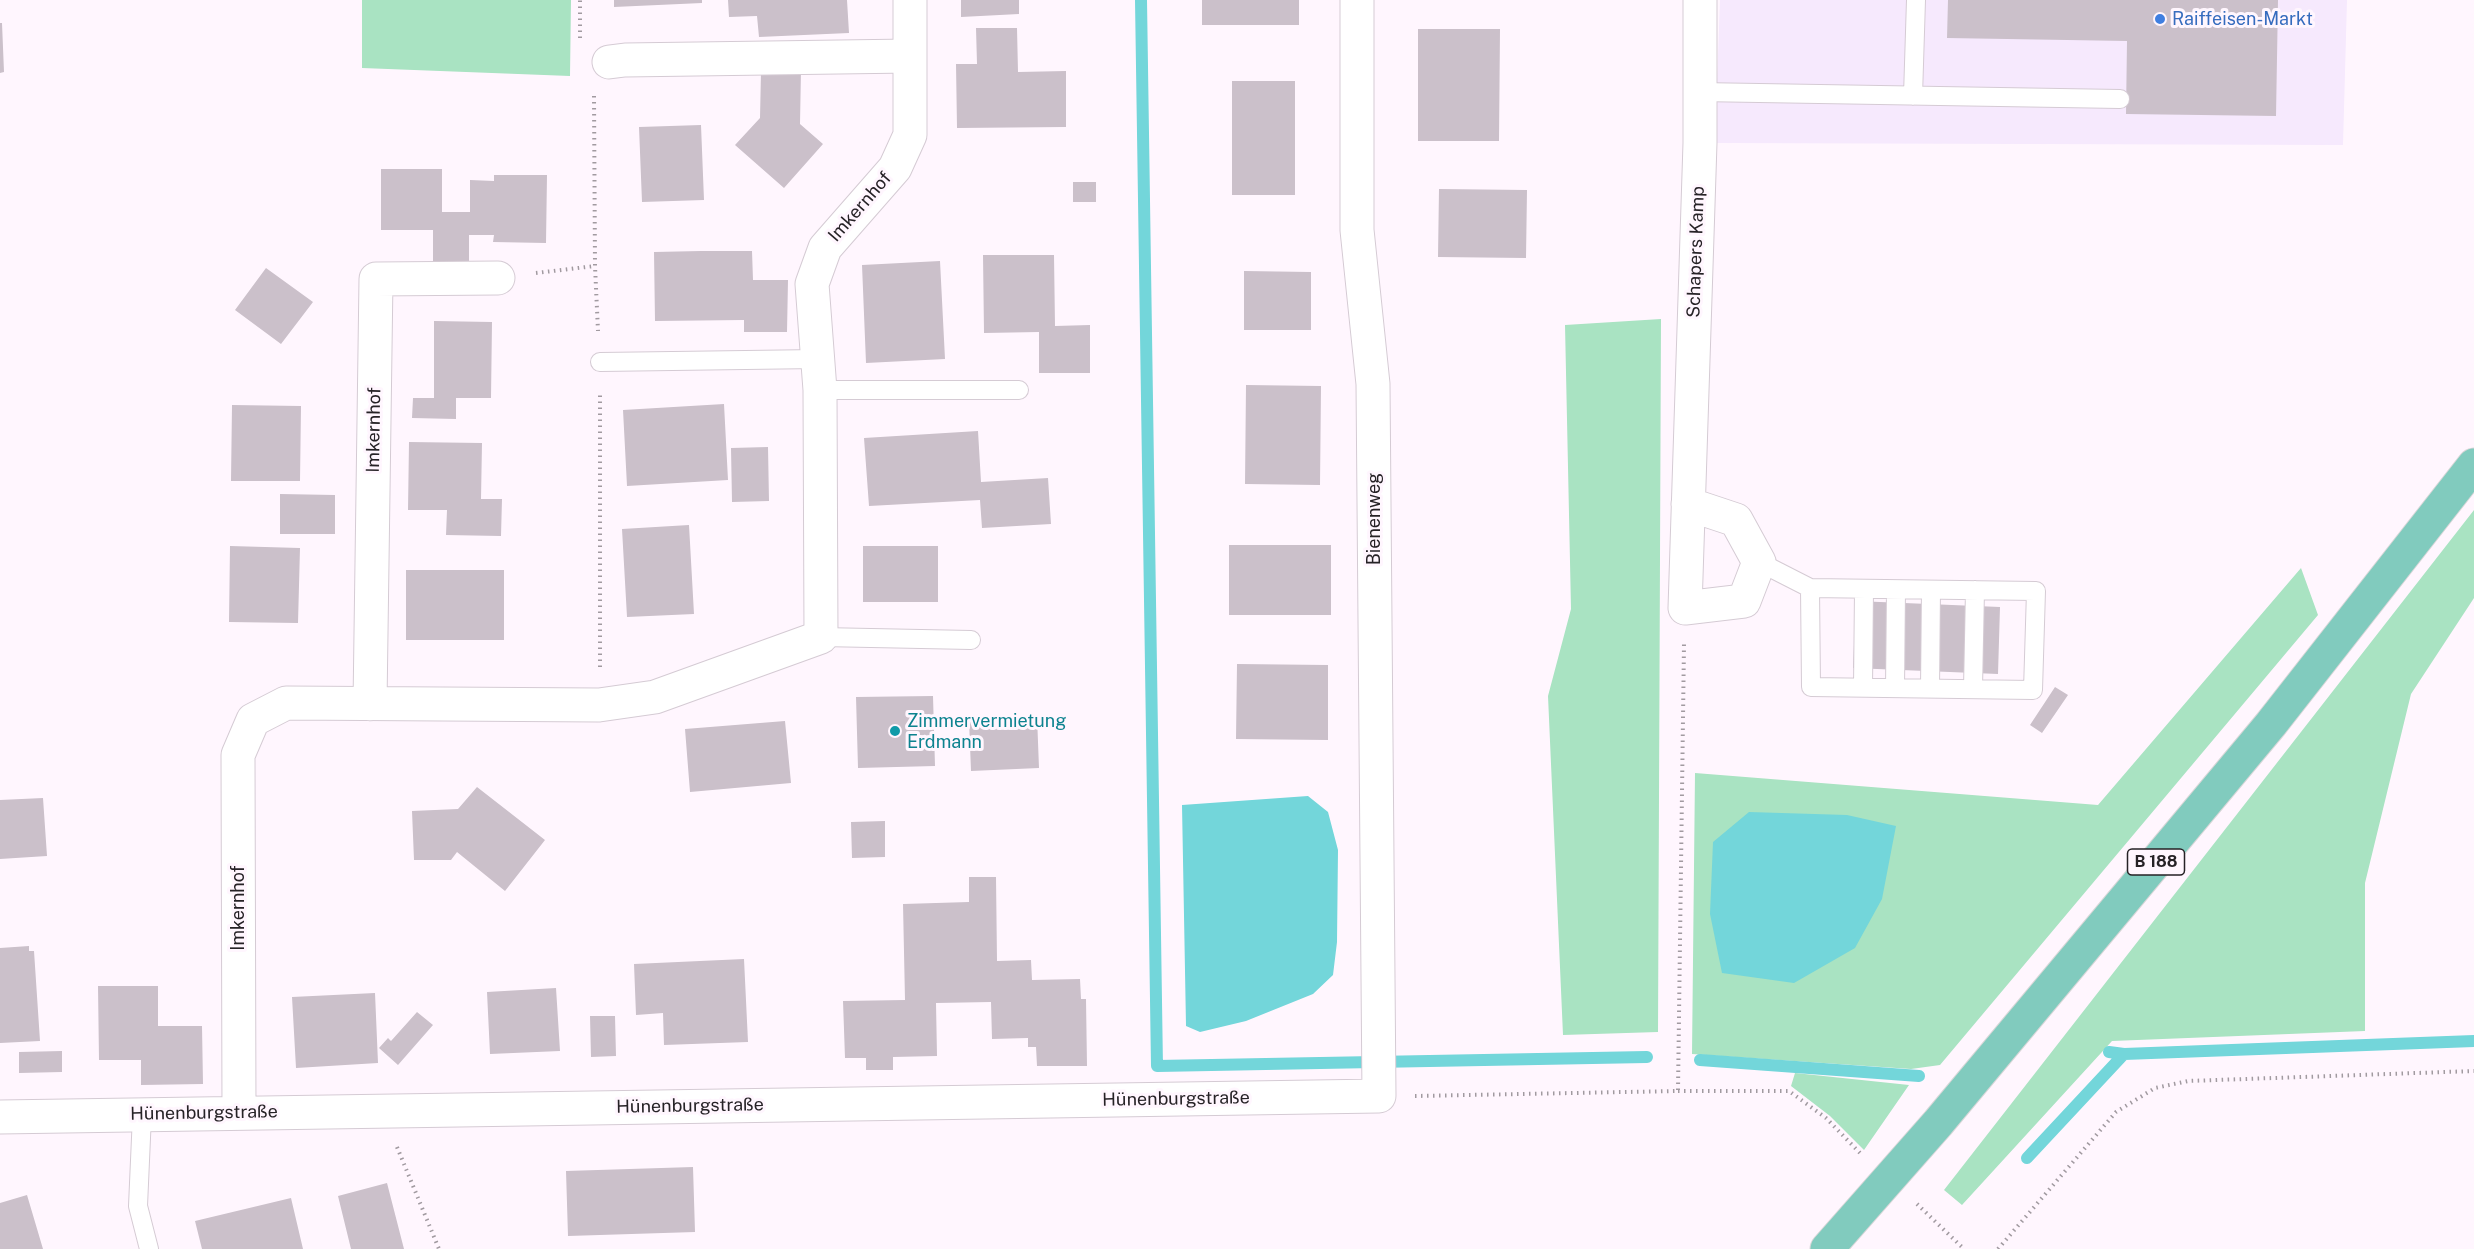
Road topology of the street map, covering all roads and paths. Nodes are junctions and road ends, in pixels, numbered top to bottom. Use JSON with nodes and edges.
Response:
{"nodes":[{"id":1,"x":910,"y":0,"type":"edge"},
{"id":2,"x":1357,"y":0,"type":"edge"},
{"id":3,"x":1700,"y":0,"type":"edge"},
{"id":4,"x":1916,"y":0,"type":"edge"},
{"id":5,"x":910,"y":56,"type":"junction"},
{"id":6,"x":609,"y":62,"type":"dead end"},
{"id":7,"x":1699,"y":92,"type":"junction"},
{"id":8,"x":1913,"y":96,"type":"junction"},
{"id":9,"x":2120,"y":99,"type":"dead end"},
{"id":10,"x":595,"y":266,"type":"dead end"},
{"id":11,"x":498,"y":278,"type":"joint"},
{"id":12,"x":600,"y":362,"type":"dead end"},
{"id":13,"x":819,"y":375,"type":"junction"},
{"id":14,"x":1019,"y":390,"type":"dead end"},
{"id":15,"x":2474,"y":465,"type":"edge"},
{"id":16,"x":1688,"y":504,"type":"junction"},
{"id":17,"x":1759,"y":562,"type":"junction"},
{"id":18,"x":1810,"y":588,"type":"junction"},
{"id":19,"x":1864,"y":590,"type":"junction"},
{"id":20,"x":1896,"y":590,"type":"junction"},
{"id":21,"x":1931,"y":590,"type":"junction"},
{"id":22,"x":1975,"y":590,"type":"junction"},
{"id":23,"x":1685,"y":608,"type":"junction"},
{"id":24,"x":821,"y":637,"type":"junction"},
{"id":25,"x":971,"y":640,"type":"dead end"},
{"id":26,"x":1863,"y":687,"type":"junction"},
{"id":27,"x":1895,"y":688,"type":"junction"},
{"id":28,"x":1930,"y":688,"type":"junction"},
{"id":29,"x":1973,"y":688,"type":"junction"},
{"id":30,"x":370,"y":704,"type":"junction"},
{"id":31,"x":2474,"y":1071,"type":"edge"},
{"id":32,"x":1379,"y":1088,"type":"junction"},
{"id":33,"x":1678,"y":1091,"type":"junction"},
{"id":34,"x":382,"y":1110,"type":"junction"},
{"id":35,"x":239,"y":1113,"type":"junction"},
{"id":36,"x":142,"y":1115,"type":"junction"},
{"id":37,"x":0,"y":1117,"type":"edge"},
{"id":38,"x":1866,"y":1159,"type":"dead end"},
{"id":39,"x":1911,"y":1199,"type":"dead end"},
{"id":40,"x":149,"y":1249,"type":"edge"},
{"id":41,"x":439,"y":1249,"type":"edge"},
{"id":42,"x":1827,"y":1249,"type":"edge"},
{"id":43,"x":1964,"y":1249,"type":"edge"},
{"id":44,"x":1998,"y":1249,"type":"edge"}],
"edges":[{"from":1,"to":5,"type":"street","name":"Imkernhof"},
{"from":2,"to":32,"type":"street","name":"Bienenweg"},
{"from":3,"to":7,"type":"street","name":"Schapers Kamp"},
{"from":4,"to":8,"type":"lane"},
{"from":5,"to":6,"type":"street"},
{"from":5,"to":13,"type":"street","name":"Imkernhof"},
{"from":7,"to":8,"type":"lane"},
{"from":7,"to":16,"type":"street","name":"Schapers Kamp"},
{"from":8,"to":9,"type":"lane"},
{"from":10,"to":11,"type":"path"},
{"from":11,"to":30,"type":"street","name":"Imkernhof"},
{"from":12,"to":13,"type":"lane"},
{"from":13,"to":14,"type":"lane"},
{"from":13,"to":24,"type":"street","name":"Imkernhof"},
{"from":15,"to":42,"type":"main road","number":"B 188"},
{"from":16,"to":17,"type":"street"},
{"from":16,"to":23,"type":"street","name":"Schapers Kamp"},
{"from":17,"to":18,"type":"lane"},
{"from":17,"to":23,"type":"street"},
{"from":18,"to":19,"type":"lane"},
{"from":18,"to":26,"type":"lane"},
{"from":19,"to":20,"type":"lane"},
{"from":19,"to":26,"type":"lane"},
{"from":20,"to":21,"type":"lane"},
{"from":20,"to":27,"type":"lane"},
{"from":21,"to":22,"type":"lane"},
{"from":21,"to":28,"type":"lane"},
{"from":22,"to":29,"type":"lane"},
{"from":22,"to":29,"type":"lane"},
{"from":23,"to":33,"type":"path"},
{"from":24,"to":25,"type":"lane","name":"Imkernhof"},
{"from":24,"to":30,"type":"street","name":"Imkernhof"},
{"from":26,"to":27,"type":"lane"},
{"from":27,"to":28,"type":"lane"},
{"from":28,"to":29,"type":"lane"},
{"from":30,"to":35,"type":"street","name":"Imkernhof"},
{"from":31,"to":44,"type":"path"},
{"from":32,"to":33,"type":"path"},
{"from":32,"to":34,"type":"street","name":"Hünenburgstraße"},
{"from":33,"to":38,"type":"path"},
{"from":34,"to":35,"type":"street","name":"Hünenburgstraße"},
{"from":34,"to":41,"type":"path"},
{"from":35,"to":36,"type":"street","name":"Hünenburgstraße"},
{"from":36,"to":37,"type":"street","name":"Hünenburgstraße"},
{"from":36,"to":40,"type":"lane"},
{"from":39,"to":43,"type":"path"}]}
